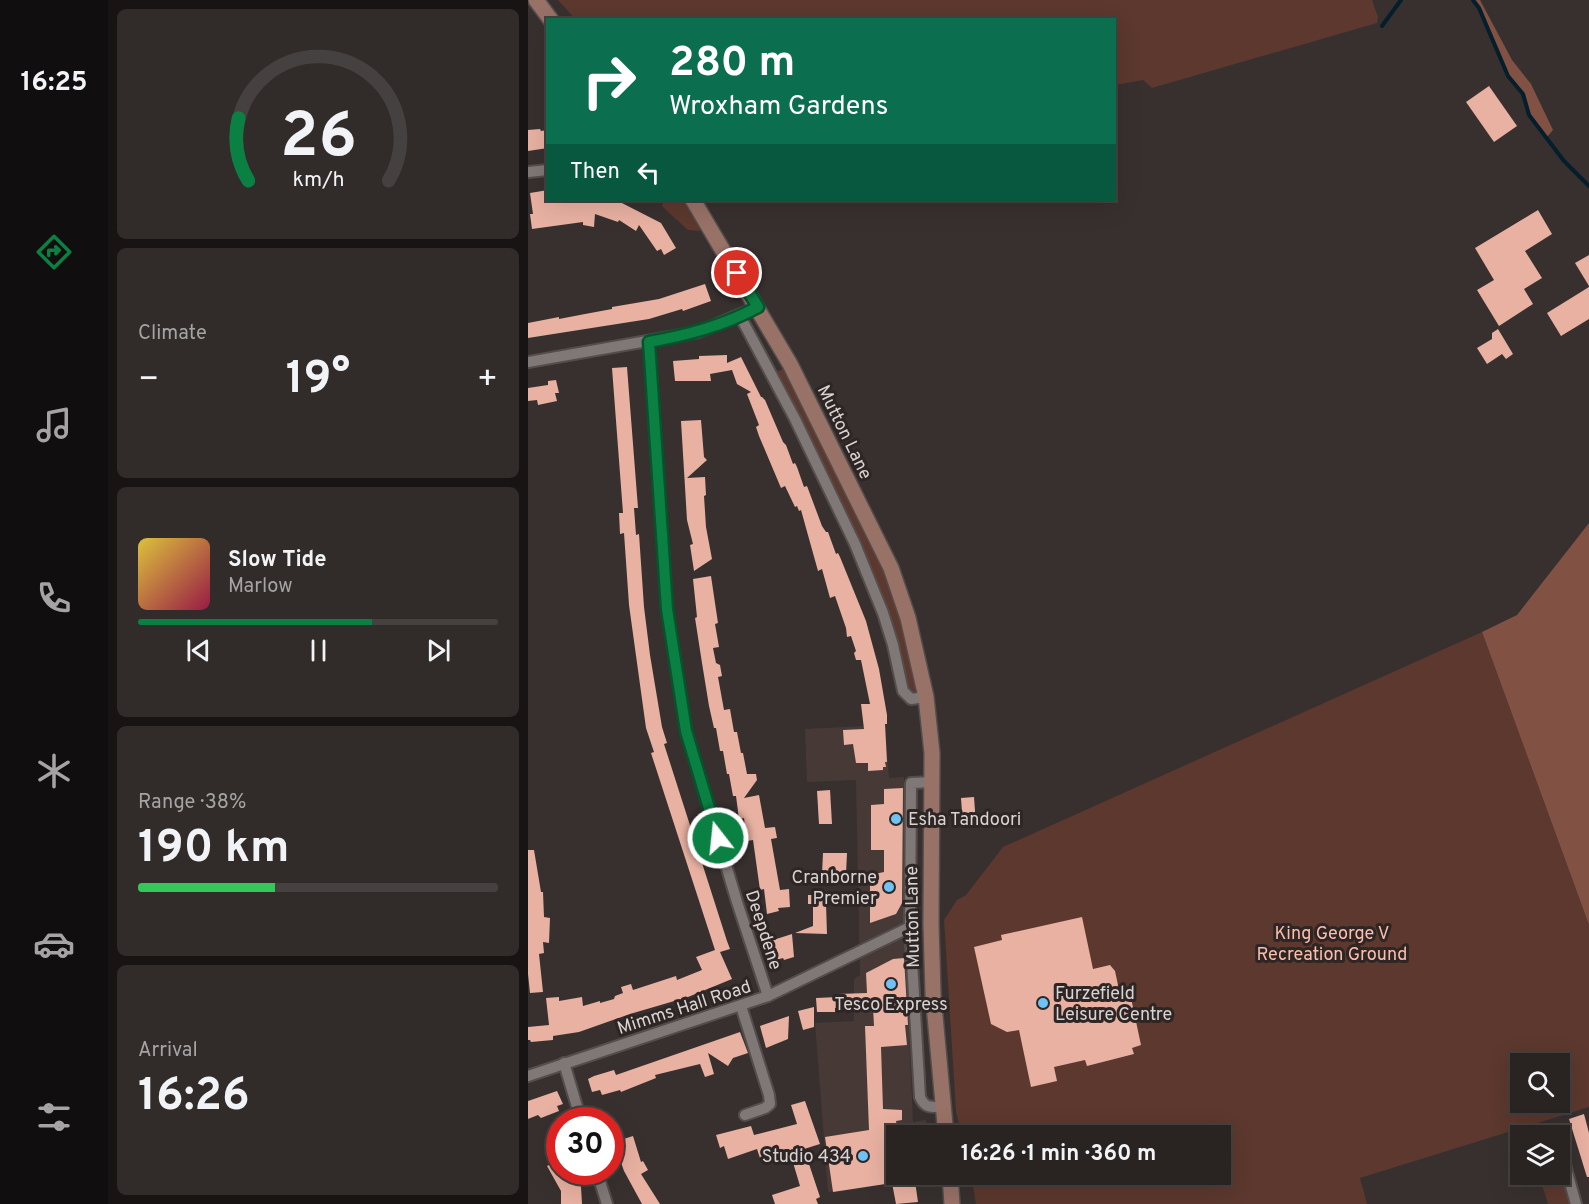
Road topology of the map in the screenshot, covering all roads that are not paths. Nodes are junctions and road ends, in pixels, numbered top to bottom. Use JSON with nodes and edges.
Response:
{"nodes":[{"id":1,"x":536,"y":0,"type":"edge"},
{"id":2,"x":550,"y":18,"type":"edge"},
{"id":3,"x":546,"y":170,"type":"edge"},
{"id":4,"x":528,"y":172,"type":"edge"},
{"id":5,"x":694,"y":201,"type":"edge"},
{"id":6,"x":758,"y":307,"type":"junction"},
{"id":7,"x":740,"y":316,"type":"junction"},
{"id":8,"x":649,"y":342,"type":"junction"},
{"id":9,"x":528,"y":362,"type":"edge"},
{"id":10,"x":926,"y":697,"type":"junction"},
{"id":11,"x":933,"y":782,"type":"junction"},
{"id":12,"x":910,"y":927,"type":"junction"},
{"id":13,"x":768,"y":996,"type":"junction"},
{"id":14,"x":741,"y":1006,"type":"junction"},
{"id":15,"x":564,"y":1063,"type":"junction"},
{"id":16,"x":528,"y":1076,"type":"edge"},
{"id":17,"x":577,"y":1107,"type":"edge"},
{"id":18,"x":942,"y":1107,"type":"junction"},
{"id":19,"x":745,"y":1115,"type":"dead end"},
{"id":20,"x":944,"y":1125,"type":"edge"},
{"id":21,"x":1570,"y":1183,"type":"edge"},
{"id":22,"x":601,"y":1185,"type":"edge"},
{"id":23,"x":951,"y":1185,"type":"edge"},
{"id":24,"x":607,"y":1204,"type":"edge"},
{"id":25,"x":952,"y":1204,"type":"edge"},
{"id":26,"x":1576,"y":1204,"type":"edge"}],
"edges":[{"from":1,"to":2,"type":"main road"},
{"from":3,"to":4,"type":"street"},
{"from":5,"to":6,"type":"main road","name":"Mutton Lane"},
{"from":6,"to":7,"type":"street"},
{"from":6,"to":10,"type":"main road","name":"Mutton Lane"},
{"from":7,"to":8,"type":"street"},
{"from":7,"to":10,"type":"street"},
{"from":8,"to":9,"type":"street"},
{"from":8,"to":13,"type":"street","name":"Deepdene"},
{"from":10,"to":11,"type":"main road","name":"Mutton Lane"},
{"from":11,"to":12,"type":"street"},
{"from":11,"to":18,"type":"main road","name":"Mutton Lane"},
{"from":12,"to":13,"type":"street","name":"Mimms Hall Road"},
{"from":12,"to":18,"type":"street"},
{"from":13,"to":14,"type":"street","name":"Mimms Hall Road"},
{"from":14,"to":15,"type":"street","name":"Mimms Hall Road"},
{"from":14,"to":19,"type":"street"},
{"from":15,"to":16,"type":"street","name":"Mimms Hall Road"},
{"from":15,"to":17,"type":"street"},
{"from":18,"to":20,"type":"main road","name":"Mutton Lane"},
{"from":21,"to":26,"type":"street"},
{"from":22,"to":24,"type":"street"},
{"from":23,"to":25,"type":"main road"}]}
